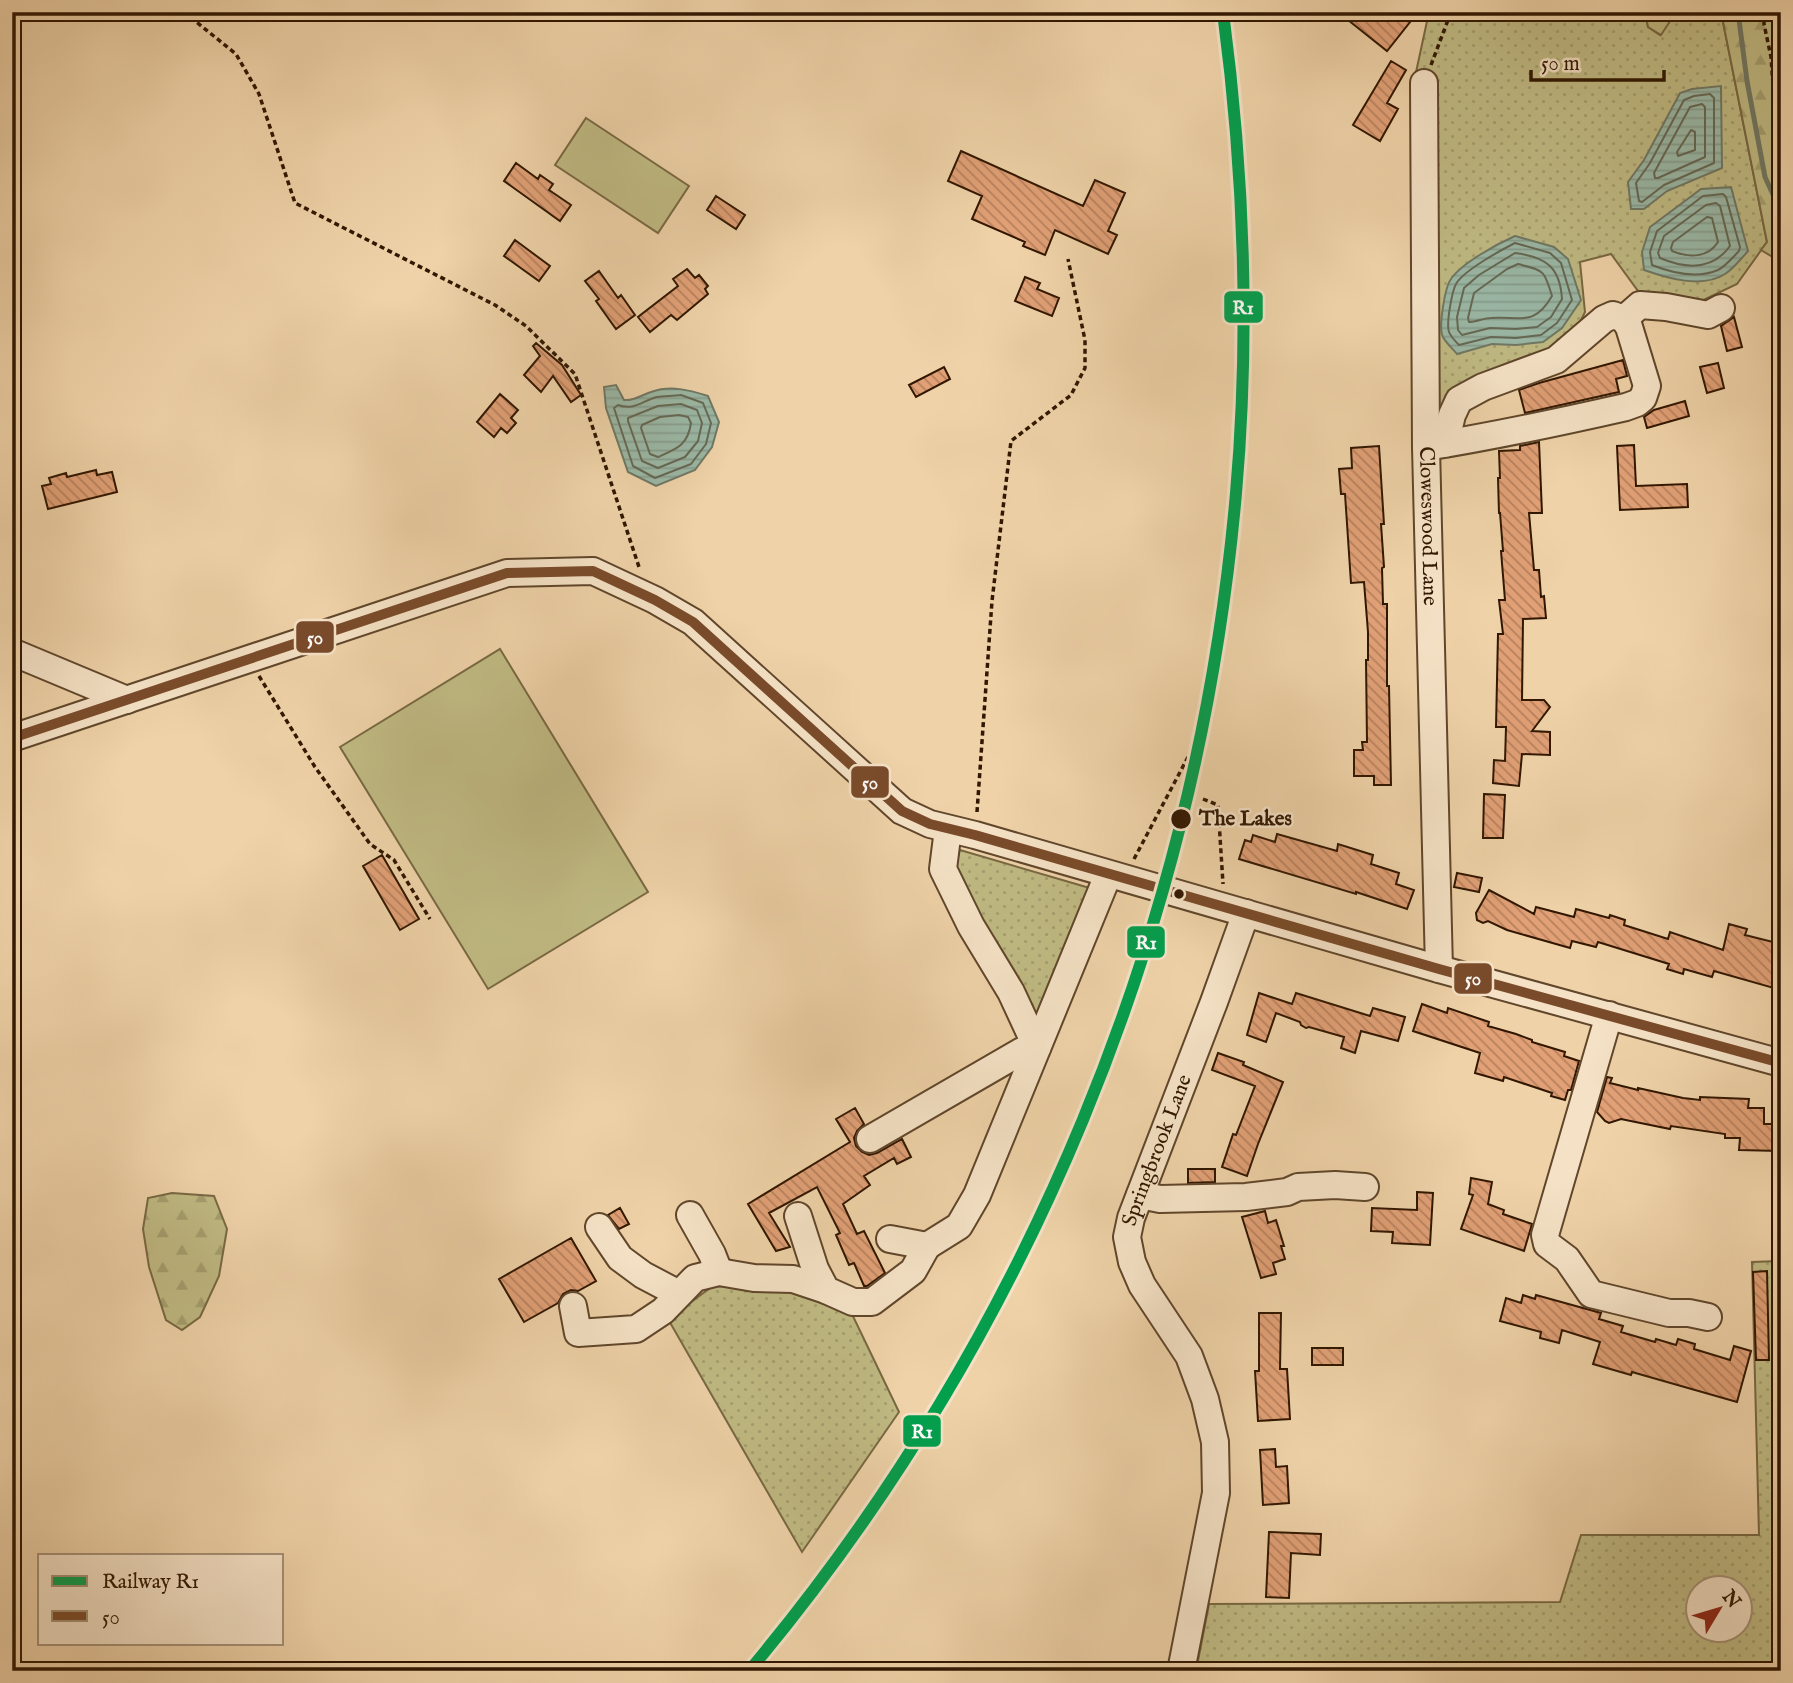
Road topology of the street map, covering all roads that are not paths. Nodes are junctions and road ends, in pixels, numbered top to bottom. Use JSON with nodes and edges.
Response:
{"nodes":[{"id":1,"x":1424,"y":83,"type":"road end"},
{"id":2,"x":1721,"y":308,"type":"dead end"},
{"id":3,"x":1624,"y":319,"type":"junction"},
{"id":4,"x":1436,"y":445,"type":"junction"},
{"id":5,"x":12,"y":652,"type":"edge"},
{"id":6,"x":127,"y":700,"type":"junction"},
{"id":7,"x":12,"y":738,"type":"edge"},
{"id":8,"x":948,"y":829,"type":"junction"},
{"id":9,"x":1120,"y":870,"type":"junction"},
{"id":10,"x":1246,"y":913,"type":"junction"},
{"id":11,"x":1439,"y":969,"type":"junction"},
{"id":12,"x":1609,"y":1015,"type":"junction"},
{"id":13,"x":1781,"y":1063,"type":"edge"},
{"id":14,"x":870,"y":1139,"type":"dead end"},
{"id":15,"x":1365,"y":1187,"type":"dead end"},
{"id":16,"x":1140,"y":1195,"type":"junction"},
{"id":17,"x":690,"y":1215,"type":"dead end"},
{"id":18,"x":798,"y":1216,"type":"dead end"},
{"id":19,"x":599,"y":1227,"type":"dead end"},
{"id":20,"x":890,"y":1239,"type":"dead end"},
{"id":21,"x":927,"y":1246,"type":"junction"},
{"id":22,"x":719,"y":1272,"type":"junction"},
{"id":23,"x":826,"y":1290,"type":"junction"},
{"id":24,"x":679,"y":1294,"type":"junction"},
{"id":25,"x":573,"y":1306,"type":"dead end"},
{"id":26,"x":1708,"y":1317,"type":"dead end"},
{"id":27,"x":1181,"y":1671,"type":"edge"}],
"edges":[{"from":1,"to":4,"type":"street","name":"Cloweswood Lane"},
{"from":2,"to":3,"type":"street"},
{"from":3,"to":4,"type":"street"},
{"from":3,"to":4,"type":"street"},
{"from":4,"to":11,"type":"street","name":"Cloweswood Lane"},
{"from":5,"to":6,"type":"street"},
{"from":6,"to":7,"type":"street"},
{"from":6,"to":8,"type":"street"},
{"from":8,"to":9,"type":"street"},
{"from":8,"to":14,"type":"street"},
{"from":9,"to":10,"type":"street"},
{"from":9,"to":21,"type":"street"},
{"from":10,"to":11,"type":"street"},
{"from":10,"to":16,"type":"street","name":"Springbrook Lane"},
{"from":11,"to":12,"type":"street"},
{"from":12,"to":13,"type":"street"},
{"from":12,"to":26,"type":"street"},
{"from":15,"to":16,"type":"street"},
{"from":16,"to":27,"type":"street","name":"Springbrook Lane"},
{"from":17,"to":22,"type":"street"},
{"from":18,"to":23,"type":"street"},
{"from":19,"to":24,"type":"street"},
{"from":20,"to":21,"type":"street"},
{"from":21,"to":23,"type":"street"},
{"from":22,"to":23,"type":"street"},
{"from":22,"to":24,"type":"street"},
{"from":24,"to":25,"type":"street"}]}
